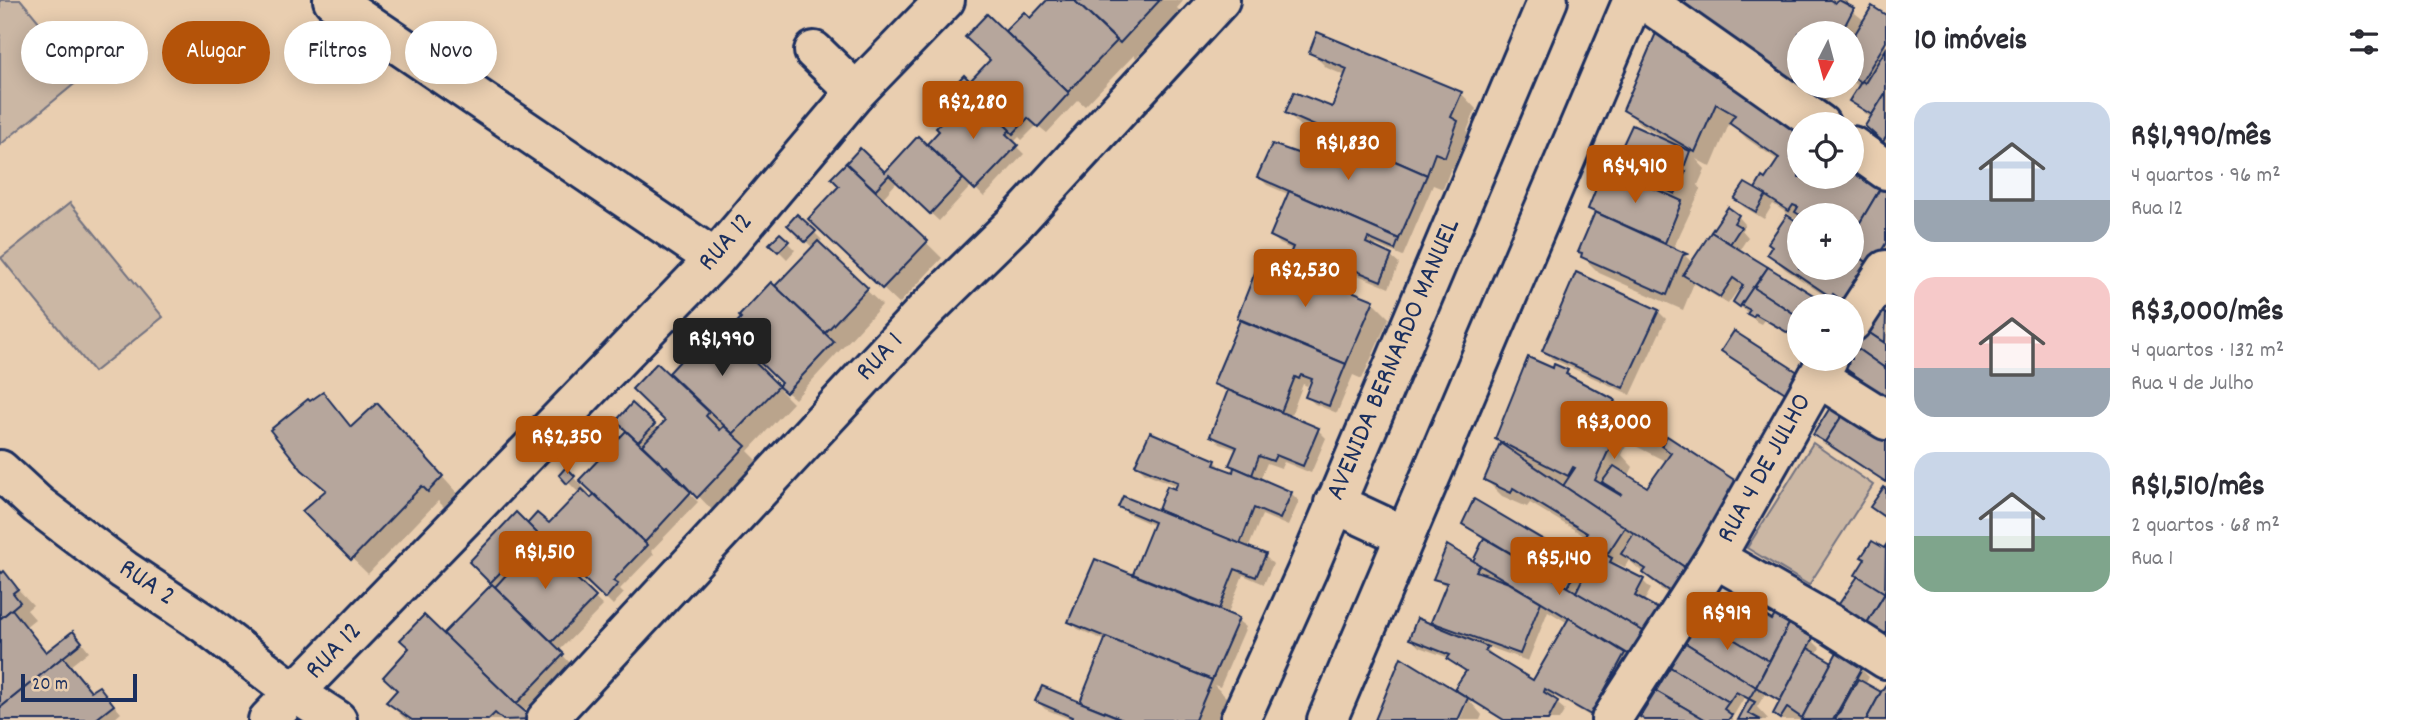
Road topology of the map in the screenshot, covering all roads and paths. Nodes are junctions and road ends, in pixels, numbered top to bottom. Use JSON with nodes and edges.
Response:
{"nodes":[{"id":1,"x":333,"y":0,"type":"edge"},
{"id":2,"x":945,"y":0,"type":"edge"},
{"id":3,"x":1220,"y":0,"type":"edge"},
{"id":4,"x":1548,"y":0,"type":"edge"},
{"id":5,"x":1633,"y":0,"type":"edge"},
{"id":6,"x":1644,"y":0,"type":"edge"},
{"id":7,"x":814,"y":51,"type":"dead end"},
{"id":8,"x":856,"y":92,"type":"junction"},
{"id":9,"x":1803,"y":112,"type":"edge"},
{"id":10,"x":1864,"y":154,"type":"edge"},
{"id":11,"x":1886,"y":170,"type":"edge"},
{"id":12,"x":715,"y":259,"type":"junction"},
{"id":13,"x":1886,"y":270,"type":"edge"},
{"id":14,"x":1864,"y":304,"type":"edge"},
{"id":15,"x":1821,"y":371,"type":"edge"},
{"id":16,"x":1827,"y":371,"type":"edge"},
{"id":17,"x":1886,"y":420,"type":"edge"},
{"id":18,"x":0,"y":470,"type":"edge"},
{"id":19,"x":1334,"y":503,"type":"junction"},
{"id":20,"x":1405,"y":536,"type":"junction"},
{"id":21,"x":1715,"y":558,"type":"junction"},
{"id":22,"x":1886,"y":659,"type":"edge"},
{"id":23,"x":295,"y":693,"type":"junction"},
{"id":24,"x":268,"y":720,"type":"edge"},
{"id":25,"x":337,"y":720,"type":"edge"},
{"id":26,"x":546,"y":720,"type":"edge"},
{"id":27,"x":1240,"y":720,"type":"edge"},
{"id":28,"x":1326,"y":720,"type":"edge"},
{"id":29,"x":1611,"y":720,"type":"edge"}],
"edges":[{"from":1,"to":12,"type":"street"},
{"from":2,"to":8,"type":"street","name":"RUA 12"},
{"from":3,"to":26,"type":"street","name":"RUA 1"},
{"from":4,"to":19,"type":"street","name":"AVENIDA BERNARDO MANUEL"},
{"from":5,"to":20,"type":"street"},
{"from":6,"to":9,"type":"street"},
{"from":7,"to":8,"type":"street"},
{"from":8,"to":12,"type":"street","name":"RUA 12"},
{"from":10,"to":11,"type":"street"},
{"from":12,"to":23,"type":"street","name":"RUA 12"},
{"from":13,"to":14,"type":"street"},
{"from":15,"to":21,"type":"street","name":"RUA 4 DE JULHO"},
{"from":16,"to":17,"type":"street"},
{"from":18,"to":23,"type":"street","name":"RUA 2"},
{"from":19,"to":20,"type":"street"},
{"from":19,"to":27,"type":"street","name":"AVENIDA BERNARDO MANUEL"},
{"from":20,"to":28,"type":"street"},
{"from":21,"to":22,"type":"street"},
{"from":21,"to":29,"type":"street","name":"RUA 4 DE JULHO"},
{"from":23,"to":24,"type":"street","name":"RUA 12"},
{"from":23,"to":25,"type":"street","name":"RUA 2"}]}
